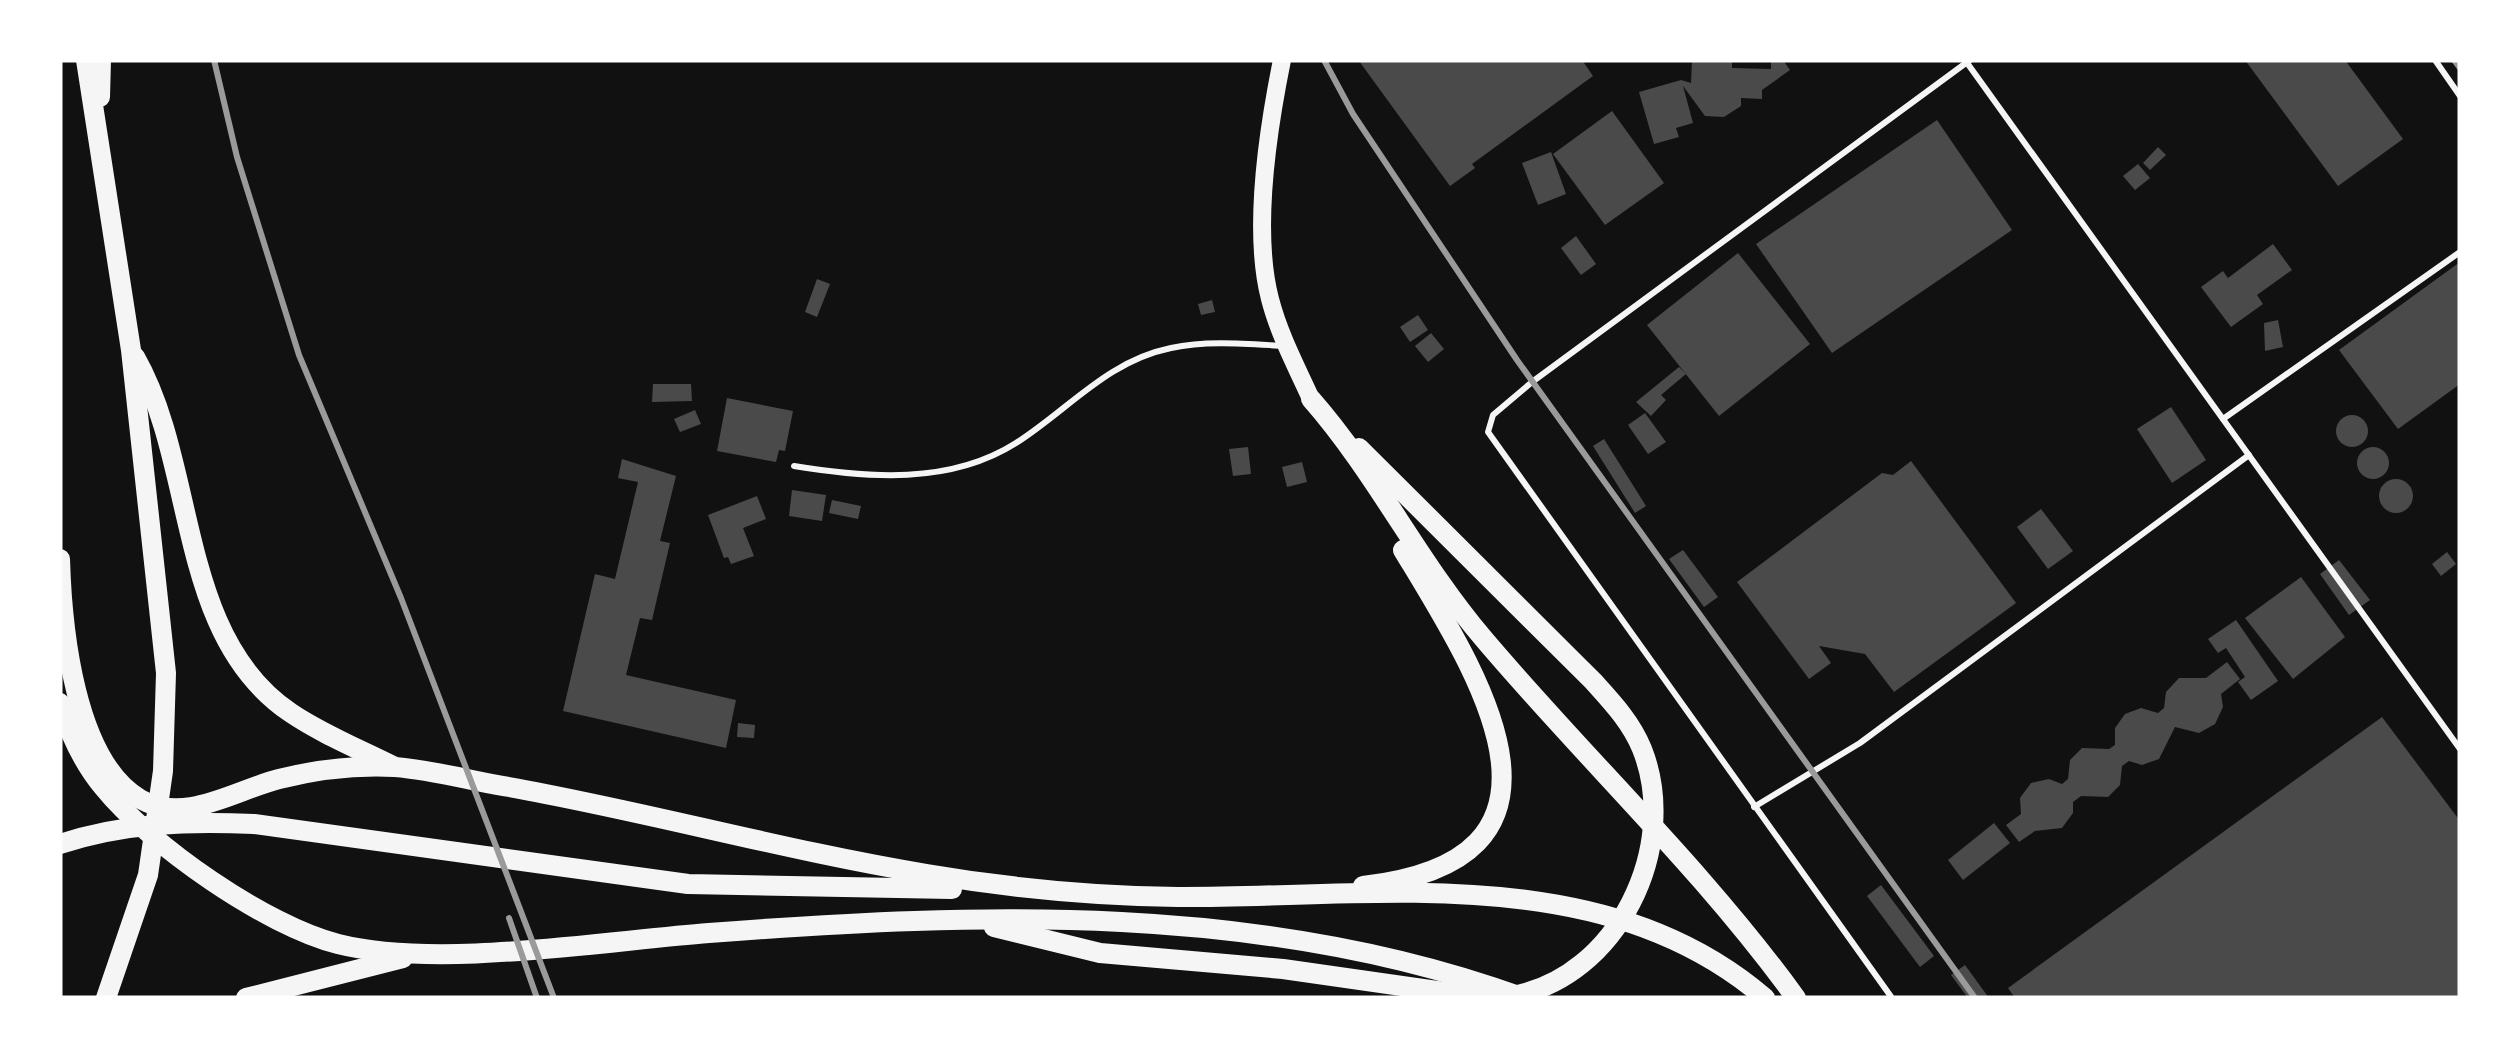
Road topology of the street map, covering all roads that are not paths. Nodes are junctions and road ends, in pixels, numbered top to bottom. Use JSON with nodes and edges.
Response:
{"nodes":[{"id":1,"x":86,"y":60,"type":"edge"},
{"id":2,"x":101,"y":60,"type":"edge"},
{"id":3,"x":1282,"y":60,"type":"edge"},
{"id":4,"x":2435,"y":60,"type":"edge"},
{"id":5,"x":1968,"y":61,"type":"edge"},
{"id":6,"x":2460,"y":96,"type":"edge"},
{"id":7,"x":98,"y":134,"type":"junction"},
{"id":8,"x":2460,"y":252,"type":"edge"},
{"id":9,"x":1286,"y":346,"type":"junction"},
{"id":10,"x":131,"y":350,"type":"junction"},
{"id":11,"x":1312,"y":398,"type":"junction"},
{"id":12,"x":2223,"y":419,"type":"junction"},
{"id":13,"x":1345,"y":438,"type":"junction"},
{"id":14,"x":2249,"y":455,"type":"junction"},
{"id":15,"x":794,"y":466,"type":"dead end"},
{"id":16,"x":60,"y":559,"type":"edge"},
{"id":17,"x":60,"y":703,"type":"edge"},
{"id":18,"x":2460,"y":749,"type":"edge"},
{"id":19,"x":404,"y":769,"type":"junction"},
{"id":20,"x":203,"y":803,"type":"junction"},
{"id":21,"x":1754,"y":806,"type":"junction"},
{"id":22,"x":60,"y":844,"type":"edge"},
{"id":23,"x":191,"y":863,"type":"junction"},
{"id":24,"x":1084,"y":892,"type":"junction"},
{"id":25,"x":1266,"y":897,"type":"junction"},
{"id":26,"x":963,"y":918,"type":"junction"},
{"id":27,"x":427,"y":952,"type":"junction"},
{"id":28,"x":106,"y":998,"type":"edge"},
{"id":29,"x":246,"y":998,"type":"edge"},
{"id":30,"x":1486,"y":998,"type":"edge"},
{"id":31,"x":1500,"y":998,"type":"edge"},
{"id":32,"x":1524,"y":998,"type":"edge"},
{"id":33,"x":1765,"y":998,"type":"edge"},
{"id":34,"x":1796,"y":998,"type":"edge"},
{"id":35,"x":1892,"y":998,"type":"edge"}],
"edges":[{"from":1,"to":7,"type":"highway"},
{"from":2,"to":7,"type":"highway"},
{"from":3,"to":9,"type":"main road"},
{"from":4,"to":6,"type":"lane"},
{"from":5,"to":12,"type":"lane"},
{"from":5,"to":21,"type":"lane"},
{"from":7,"to":10,"type":"highway"},
{"from":8,"to":12,"type":"lane"},
{"from":9,"to":11,"type":"main road"},
{"from":9,"to":15,"type":"lane"},
{"from":10,"to":19,"type":"highway"},
{"from":10,"to":28,"type":"highway"},
{"from":11,"to":13,"type":"highway"},
{"from":11,"to":25,"type":"highway"},
{"from":12,"to":14,"type":"lane"},
{"from":13,"to":31,"type":"highway"},
{"from":13,"to":34,"type":"highway"},
{"from":14,"to":18,"type":"lane"},
{"from":14,"to":21,"type":"lane"},
{"from":16,"to":20,"type":"highway"},
{"from":17,"to":23,"type":"highway"},
{"from":19,"to":20,"type":"highway"},
{"from":19,"to":24,"type":"highway"},
{"from":20,"to":23,"type":"highway"},
{"from":21,"to":35,"type":"lane"},
{"from":22,"to":24,"type":"highway"},
{"from":23,"to":27,"type":"highway"},
{"from":24,"to":25,"type":"highway"},
{"from":25,"to":33,"type":"highway"},
{"from":26,"to":27,"type":"highway"},
{"from":26,"to":30,"type":"highway"},
{"from":26,"to":32,"type":"highway"},
{"from":27,"to":29,"type":"highway"}]}
